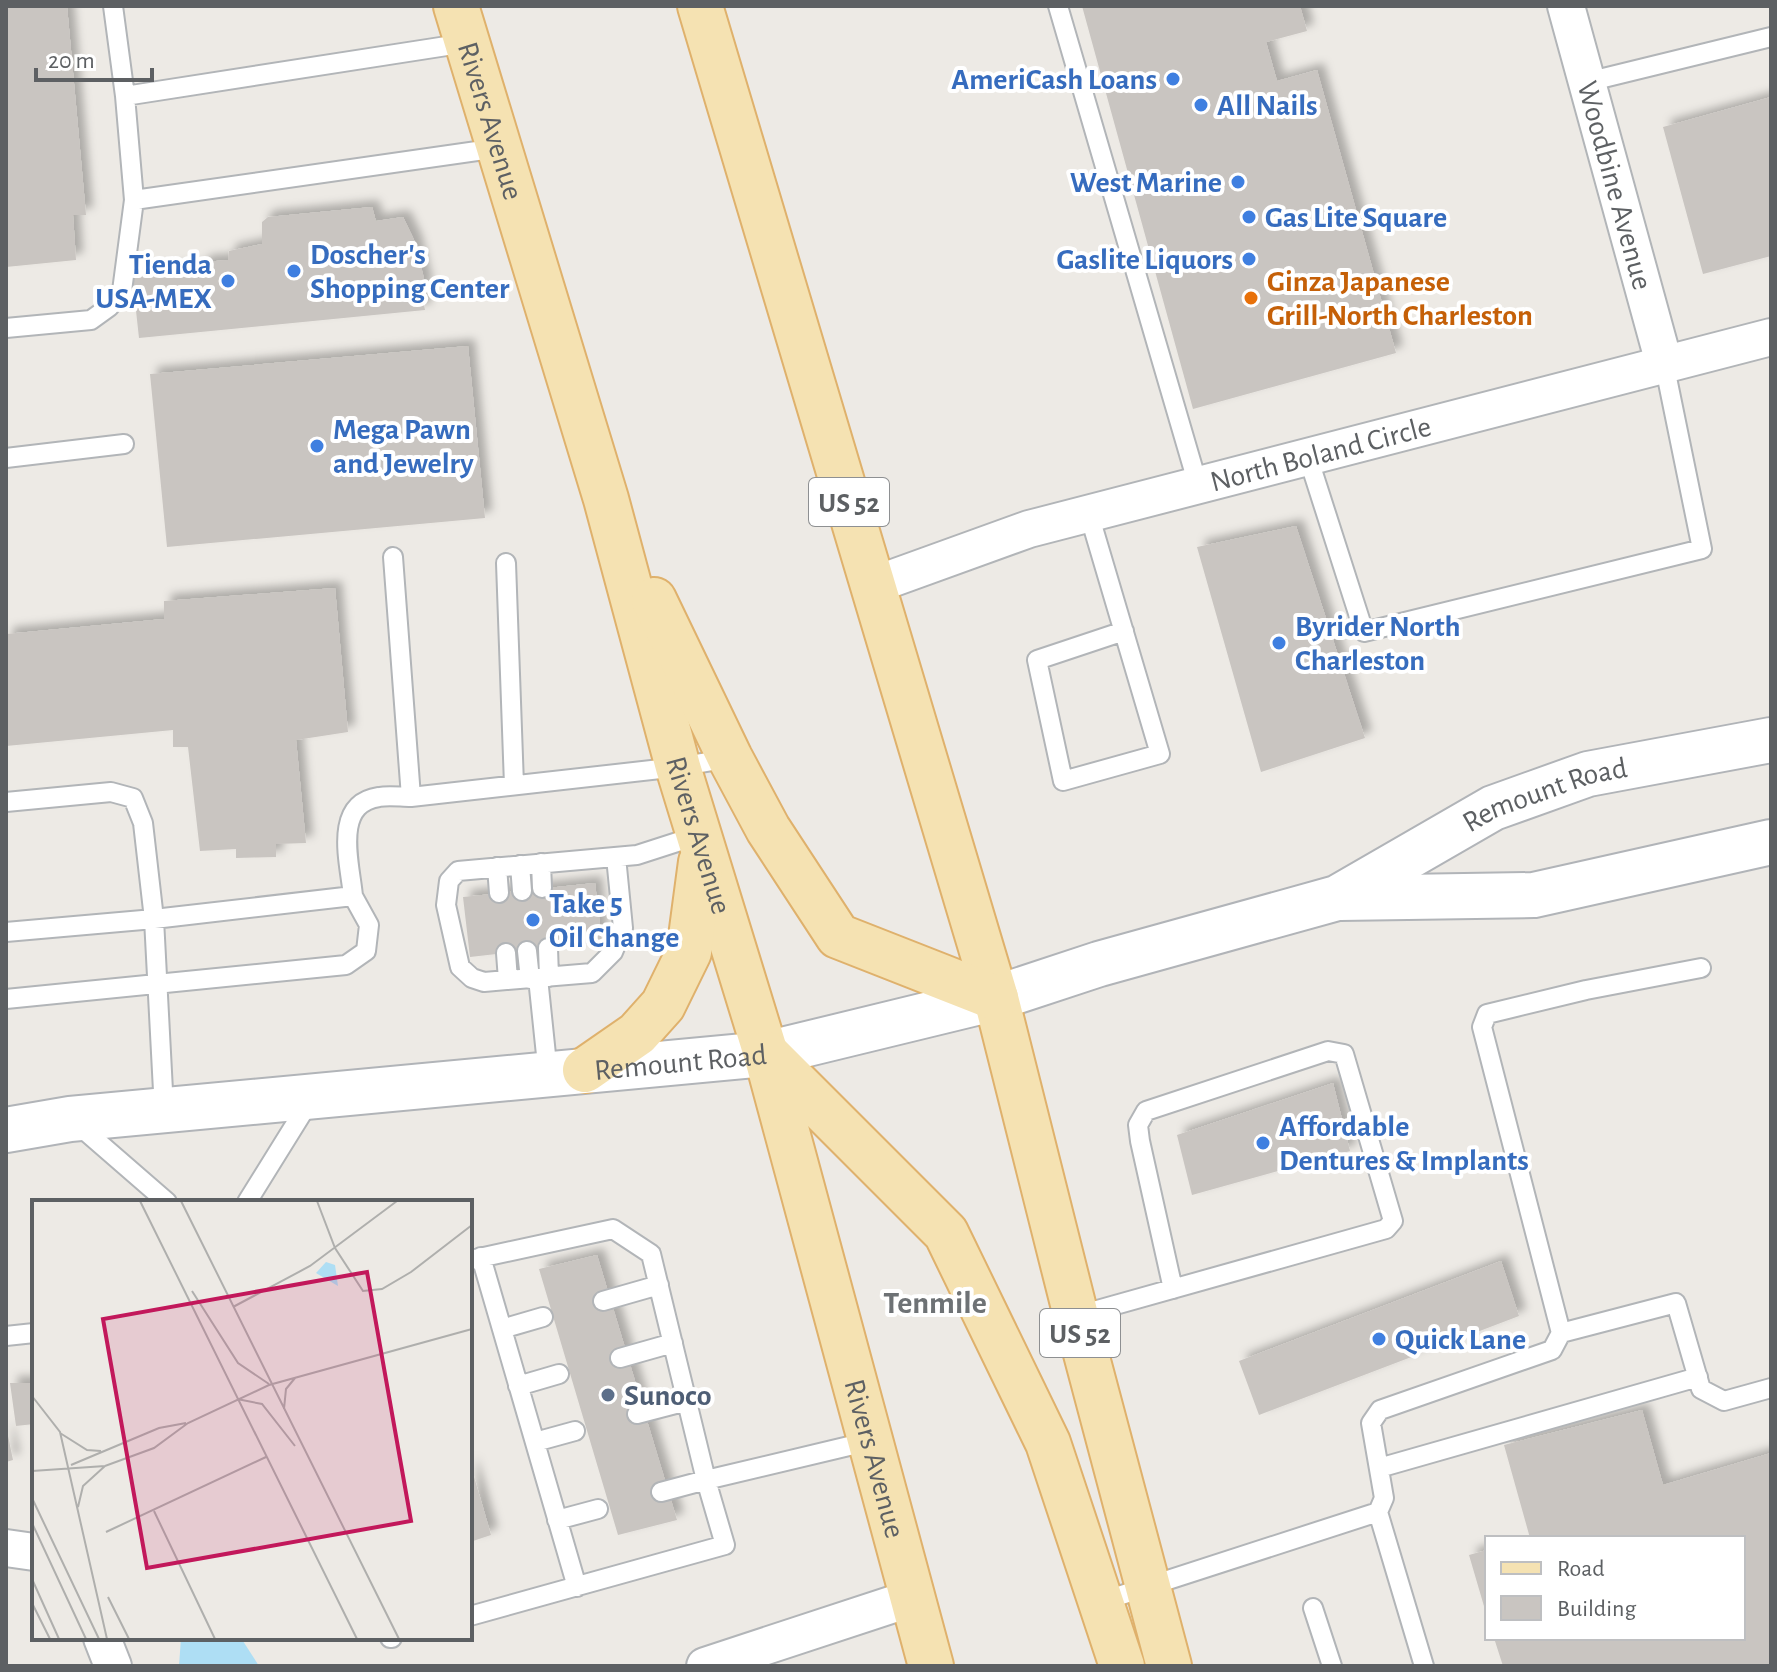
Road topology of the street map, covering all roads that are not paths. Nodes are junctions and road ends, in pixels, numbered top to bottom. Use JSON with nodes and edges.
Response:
{"nodes":[{"id":1,"x":113,"y":6,"type":"edge"},
{"id":2,"x":700,"y":6,"type":"edge"},
{"id":3,"x":1058,"y":6,"type":"edge"},
{"id":4,"x":1566,"y":6,"type":"edge"},
{"id":5,"x":461,"y":24,"type":"edge"},
{"id":6,"x":1771,"y":37,"type":"edge"},
{"id":7,"x":1587,"y":82,"type":"junction"},
{"id":8,"x":125,"y":96,"type":"junction"},
{"id":9,"x":498,"y":148,"type":"junction"},
{"id":10,"x":134,"y":200,"type":"junction"},
{"id":11,"x":6,"y":328,"type":"edge"},
{"id":12,"x":1771,"y":337,"type":"edge"},
{"id":13,"x":1664,"y":363,"type":"junction"},
{"id":14,"x":124,"y":444,"type":"dead end"},
{"id":15,"x":1308,"y":457,"type":"junction"},
{"id":16,"x":6,"y":458,"type":"edge"},
{"id":17,"x":1198,"y":485,"type":"junction"},
{"id":18,"x":606,"y":499,"type":"junction"},
{"id":19,"x":1089,"y":514,"type":"junction"},
{"id":20,"x":393,"y":557,"type":"dead end"},
{"id":21,"x":506,"y":563,"type":"dead end"},
{"id":22,"x":874,"y":585,"type":"junction"},
{"id":23,"x":1124,"y":631,"type":"junction"},
{"id":24,"x":1771,"y":740,"type":"edge"},
{"id":25,"x":730,"y":758,"type":"junction"},
{"id":26,"x":678,"y":767,"type":"junction"},
{"id":27,"x":514,"y":785,"type":"junction"},
{"id":28,"x":411,"y":797,"type":"junction"},
{"id":29,"x":6,"y":802,"type":"edge"},
{"id":30,"x":701,"y":841,"type":"junction"},
{"id":31,"x":1771,"y":842,"type":"edge"},
{"id":32,"x":616,"y":857,"type":"junction"},
{"id":33,"x":541,"y":863,"type":"junction"},
{"id":34,"x":520,"y":865,"type":"junction"},
{"id":35,"x":497,"y":867,"type":"junction"},
{"id":36,"x":542,"y":888,"type":"dead end"},
{"id":37,"x":522,"y":891,"type":"dead end"},
{"id":38,"x":499,"y":893,"type":"dead end"},
{"id":39,"x":353,"y":896,"type":"junction"},
{"id":40,"x":1337,"y":898,"type":"junction"},
{"id":41,"x":154,"y":919,"type":"junction"},
{"id":42,"x":6,"y":932,"type":"edge"},
{"id":43,"x":548,"y":948,"type":"dead end"},
{"id":44,"x":527,"y":951,"type":"dead end"},
{"id":45,"x":506,"y":953,"type":"dead end"},
{"id":46,"x":1701,"y":968,"type":"dead end"},
{"id":47,"x":539,"y":978,"type":"junction"},
{"id":48,"x":508,"y":980,"type":"junction"},
{"id":49,"x":157,"y":985,"type":"junction"},
{"id":50,"x":996,"y":998,"type":"junction"},
{"id":51,"x":6,"y":999,"type":"edge"},
{"id":52,"x":766,"y":1054,"type":"junction"},
{"id":53,"x":566,"y":1072,"type":"junction"},
{"id":54,"x":312,"y":1098,"type":"junction"},
{"id":55,"x":164,"y":1110,"type":"junction"},
{"id":56,"x":70,"y":1119,"type":"junction"},
{"id":57,"x":6,"y":1130,"type":"edge"},
{"id":58,"x":165,"y":1200,"type":"edge"},
{"id":59,"x":248,"y":1200,"type":"edge"},
{"id":60,"x":476,"y":1258,"type":"edge"},
{"id":61,"x":659,"y":1285,"type":"junction"},
{"id":62,"x":1173,"y":1289,"type":"junction"},
{"id":63,"x":603,"y":1301,"type":"dead end"},
{"id":64,"x":1076,"y":1316,"type":"junction"},
{"id":65,"x":543,"y":1317,"type":"dead end"},
{"id":66,"x":502,"y":1329,"type":"junction"},
{"id":67,"x":32,"y":1333,"type":"edge"},
{"id":68,"x":1561,"y":1333,"type":"junction"},
{"id":69,"x":6,"y":1336,"type":"edge"},
{"id":70,"x":673,"y":1343,"type":"junction"},
{"id":71,"x":620,"y":1358,"type":"dead end"},
{"id":72,"x":559,"y":1374,"type":"dead end"},
{"id":73,"x":1698,"y":1377,"type":"junction"},
{"id":74,"x":518,"y":1386,"type":"junction"},
{"id":75,"x":1771,"y":1388,"type":"edge"},
{"id":76,"x":687,"y":1401,"type":"junction"},
{"id":77,"x":637,"y":1414,"type":"dead end"},
{"id":78,"x":575,"y":1431,"type":"dead end"},
{"id":79,"x":870,"y":1441,"type":"junction"},
{"id":80,"x":535,"y":1442,"type":"junction"},
{"id":81,"x":1379,"y":1468,"type":"junction"},
{"id":82,"x":706,"y":1480,"type":"junction"},
{"id":83,"x":661,"y":1492,"type":"dead end"},
{"id":84,"x":598,"y":1509,"type":"dead end"},
{"id":85,"x":1378,"y":1512,"type":"junction"},
{"id":86,"x":557,"y":1520,"type":"junction"},
{"id":87,"x":6,"y":1548,"type":"edge"},
{"id":88,"x":32,"y":1552,"type":"edge"},
{"id":89,"x":577,"y":1587,"type":"junction"},
{"id":90,"x":1147,"y":1588,"type":"junction"},
{"id":91,"x":912,"y":1598,"type":"junction"},
{"id":92,"x":1100,"y":1602,"type":"junction"},
{"id":93,"x":1313,"y":1608,"type":"dead end"},
{"id":94,"x":472,"y":1615,"type":"edge"},
{"id":95,"x":103,"y":1640,"type":"edge"},
{"id":96,"x":113,"y":1666,"type":"edge"},
{"id":97,"x":705,"y":1666,"type":"edge"},
{"id":98,"x":931,"y":1666,"type":"edge"},
{"id":99,"x":1122,"y":1666,"type":"edge"},
{"id":100,"x":1169,"y":1666,"type":"edge"},
{"id":101,"x":1332,"y":1666,"type":"edge"},
{"id":102,"x":1424,"y":1666,"type":"edge"}],
"edges":[{"from":1,"to":8,"type":"lane"},
{"from":2,"to":22,"type":"main road","number":"US 52"},
{"from":3,"to":17,"type":"lane"},
{"from":4,"to":7,"type":"street","name":"Woodbine Avenue"},
{"from":5,"to":8,"type":"lane"},
{"from":5,"to":9,"type":"main road","name":"Rivers Avenue"},
{"from":6,"to":7,"type":"lane"},
{"from":7,"to":13,"type":"street","name":"Woodbine Avenue"},
{"from":8,"to":10,"type":"lane"},
{"from":9,"to":10,"type":"lane"},
{"from":9,"to":18,"type":"main road","name":"Rivers Avenue"},
{"from":10,"to":11,"type":"lane"},
{"from":12,"to":13,"type":"street","name":"North Boland Circle"},
{"from":13,"to":15,"type":"street","name":"North Boland Circle"},
{"from":13,"to":15,"type":"lane"},
{"from":14,"to":16,"type":"lane"},
{"from":15,"to":17,"type":"street","name":"North Boland Circle"},
{"from":17,"to":19,"type":"street","name":"North Boland Circle"},
{"from":18,"to":25,"type":"main road"},
{"from":18,"to":26,"type":"main road","name":"Rivers Avenue"},
{"from":19,"to":22,"type":"street","name":"North Boland Circle"},
{"from":19,"to":23,"type":"lane"},
{"from":20,"to":28,"type":"lane"},
{"from":21,"to":27,"type":"lane"},
{"from":22,"to":50,"type":"main road","number":"US 52"},
{"from":23,"to":23,"type":"lane"},
{"from":24,"to":40,"type":"main road","name":"Remount Road"},
{"from":25,"to":26,"type":"lane"},
{"from":25,"to":50,"type":"main road"},
{"from":26,"to":27,"type":"lane"},
{"from":26,"to":30,"type":"main road","name":"Rivers Avenue"},
{"from":27,"to":28,"type":"lane"},
{"from":28,"to":39,"type":"lane"},
{"from":29,"to":41,"type":"lane"},
{"from":30,"to":32,"type":"lane"},
{"from":30,"to":52,"type":"main road","name":"Rivers Avenue"},
{"from":30,"to":53,"type":"main road"},
{"from":31,"to":40,"type":"main road","name":"Remount Road"},
{"from":32,"to":33,"type":"lane"},
{"from":32,"to":47,"type":"lane"},
{"from":33,"to":34,"type":"lane"},
{"from":33,"to":36,"type":"lane"},
{"from":34,"to":35,"type":"lane"},
{"from":34,"to":37,"type":"lane"},
{"from":35,"to":38,"type":"lane"},
{"from":35,"to":48,"type":"lane"},
{"from":39,"to":41,"type":"lane"},
{"from":39,"to":49,"type":"lane"},
{"from":40,"to":50,"type":"main road","name":"Remount Road"},
{"from":41,"to":42,"type":"lane"},
{"from":41,"to":49,"type":"lane"},
{"from":43,"to":47,"type":"lane"},
{"from":44,"to":47,"type":"lane"},
{"from":45,"to":48,"type":"lane"},
{"from":46,"to":68,"type":"lane"},
{"from":47,"to":48,"type":"lane"},
{"from":47,"to":53,"type":"lane"},
{"from":49,"to":51,"type":"lane"},
{"from":49,"to":55,"type":"lane"},
{"from":50,"to":52,"type":"main road","name":"Remount Road"},
{"from":50,"to":64,"type":"main road","number":"US 52"},
{"from":52,"to":53,"type":"main road","name":"Remount Road"},
{"from":52,"to":79,"type":"main road","name":"Rivers Avenue"},
{"from":52,"to":92,"type":"main road"},
{"from":53,"to":54,"type":"main road","name":"Remount Road"},
{"from":54,"to":55,"type":"main road","name":"Remount Road"},
{"from":54,"to":59,"type":"lane"},
{"from":55,"to":56,"type":"main road","name":"Remount Road"},
{"from":56,"to":57,"type":"main road","name":"Remount Road"},
{"from":56,"to":58,"type":"lane"},
{"from":60,"to":61,"type":"lane"},
{"from":60,"to":66,"type":"lane"},
{"from":61,"to":63,"type":"lane"},
{"from":61,"to":70,"type":"lane"},
{"from":62,"to":62,"type":"lane"},
{"from":62,"to":64,"type":"lane"},
{"from":64,"to":90,"type":"main road","number":"US 52"},
{"from":65,"to":66,"type":"lane"},
{"from":66,"to":74,"type":"lane"},
{"from":67,"to":69,"type":"lane"},
{"from":68,"to":73,"type":"lane"},
{"from":68,"to":81,"type":"lane"},
{"from":70,"to":71,"type":"lane"},
{"from":70,"to":76,"type":"lane"},
{"from":72,"to":74,"type":"lane"},
{"from":73,"to":75,"type":"lane"},
{"from":73,"to":81,"type":"lane"},
{"from":74,"to":80,"type":"lane"},
{"from":76,"to":77,"type":"lane"},
{"from":76,"to":82,"type":"lane"},
{"from":78,"to":80,"type":"lane"},
{"from":79,"to":82,"type":"lane"},
{"from":79,"to":91,"type":"main road","name":"Rivers Avenue"},
{"from":80,"to":86,"type":"lane"},
{"from":81,"to":85,"type":"lane"},
{"from":82,"to":83,"type":"lane"},
{"from":82,"to":89,"type":"lane"},
{"from":84,"to":86,"type":"lane"},
{"from":85,"to":90,"type":"lane"},
{"from":85,"to":102,"type":"lane"},
{"from":86,"to":89,"type":"lane"},
{"from":87,"to":88,"type":"street"},
{"from":89,"to":94,"type":"lane"},
{"from":90,"to":92,"type":"lane"},
{"from":90,"to":100,"type":"main road","number":"US 52"},
{"from":91,"to":97,"type":"street"},
{"from":91,"to":98,"type":"main road","name":"Rivers Avenue"},
{"from":92,"to":99,"type":"main road"},
{"from":93,"to":101,"type":"lane"},
{"from":95,"to":96,"type":"street"}]}
